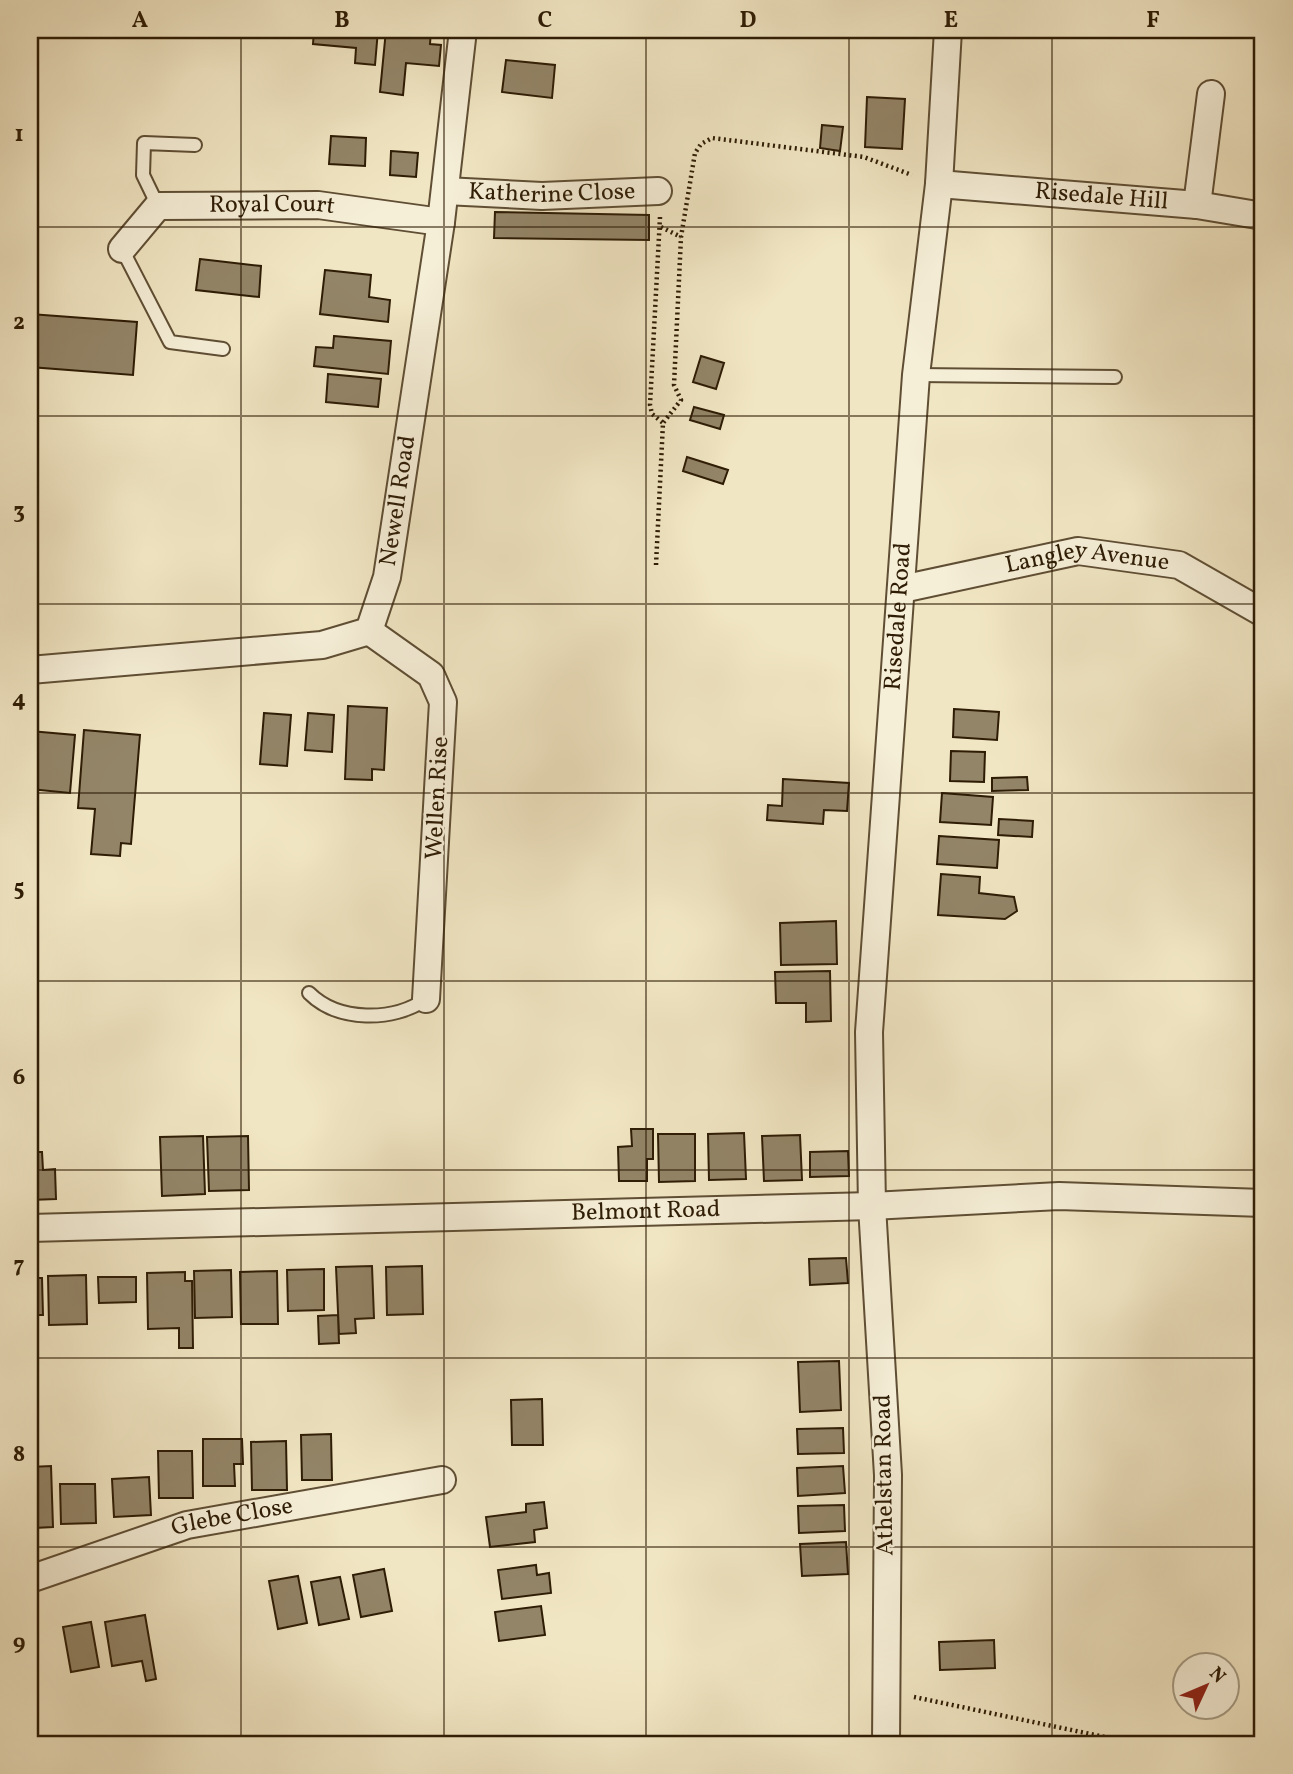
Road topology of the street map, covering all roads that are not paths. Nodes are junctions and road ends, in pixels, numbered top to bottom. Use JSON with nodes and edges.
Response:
{"nodes":[{"id":1,"x":463,"y":30,"type":"edge"},
{"id":2,"x":948,"y":30,"type":"edge"},
{"id":3,"x":1211,"y":94,"type":"dead end"},
{"id":4,"x":195,"y":145,"type":"dead end"},
{"id":5,"x":939,"y":184,"type":"junction"},
{"id":6,"x":445,"y":191,"type":"junction"},
{"id":7,"x":658,"y":191,"type":"road end"},
{"id":8,"x":1197,"y":205,"type":"junction"},
{"id":9,"x":158,"y":206,"type":"junction"},
{"id":10,"x":1263,"y":216,"type":"edge"},
{"id":11,"x":441,"y":222,"type":"junction"},
{"id":12,"x":122,"y":249,"type":"joint"},
{"id":13,"x":223,"y":349,"type":"dead end"},
{"id":14,"x":916,"y":376,"type":"junction"},
{"id":15,"x":1115,"y":377,"type":"dead end"},
{"id":16,"x":902,"y":589,"type":"junction"},
{"id":17,"x":1263,"y":613,"type":"edge"},
{"id":18,"x":369,"y":631,"type":"junction"},
{"id":19,"x":30,"y":670,"type":"edge"},
{"id":20,"x":309,"y":993,"type":"dead end"},
{"id":21,"x":426,"y":999,"type":"joint"},
{"id":22,"x":1263,"y":1203,"type":"edge"},
{"id":23,"x":872,"y":1206,"type":"junction"},
{"id":24,"x":30,"y":1228,"type":"edge"},
{"id":25,"x":442,"y":1480,"type":"dead end"},
{"id":26,"x":30,"y":1579,"type":"edge"},
{"id":27,"x":886,"y":1744,"type":"edge"}],
"edges":[{"from":1,"to":6,"type":"street","name":"Newell Road"},
{"from":2,"to":5,"type":"street","name":"Risedale Road"},
{"from":3,"to":8,"type":"street"},
{"from":4,"to":9,"type":"lane"},
{"from":5,"to":8,"type":"street","name":"Risedale Hill"},
{"from":5,"to":14,"type":"street","name":"Risedale Road"},
{"from":6,"to":7,"type":"street","name":"Katherine Close"},
{"from":6,"to":11,"type":"street","name":"Newell Road"},
{"from":8,"to":10,"type":"street","name":"Risedale Hill"},
{"from":9,"to":11,"type":"street","name":"Royal Court"},
{"from":9,"to":12,"type":"street"},
{"from":11,"to":18,"type":"street","name":"Newell Road"},
{"from":12,"to":13,"type":"lane"},
{"from":14,"to":15,"type":"lane"},
{"from":14,"to":16,"type":"street","name":"Risedale Road"},
{"from":16,"to":17,"type":"street","name":"Langley Avenue"},
{"from":16,"to":23,"type":"street","name":"Risedale Road"},
{"from":18,"to":19,"type":"street"},
{"from":18,"to":21,"type":"street","name":"Wellen Rise"},
{"from":20,"to":21,"type":"lane"},
{"from":22,"to":23,"type":"street","name":"Belmont Road"},
{"from":23,"to":24,"type":"street","name":"Belmont Road"},
{"from":23,"to":27,"type":"street","name":"Athelstan Road"},
{"from":25,"to":26,"type":"street","name":"Glebe Close"}]}
